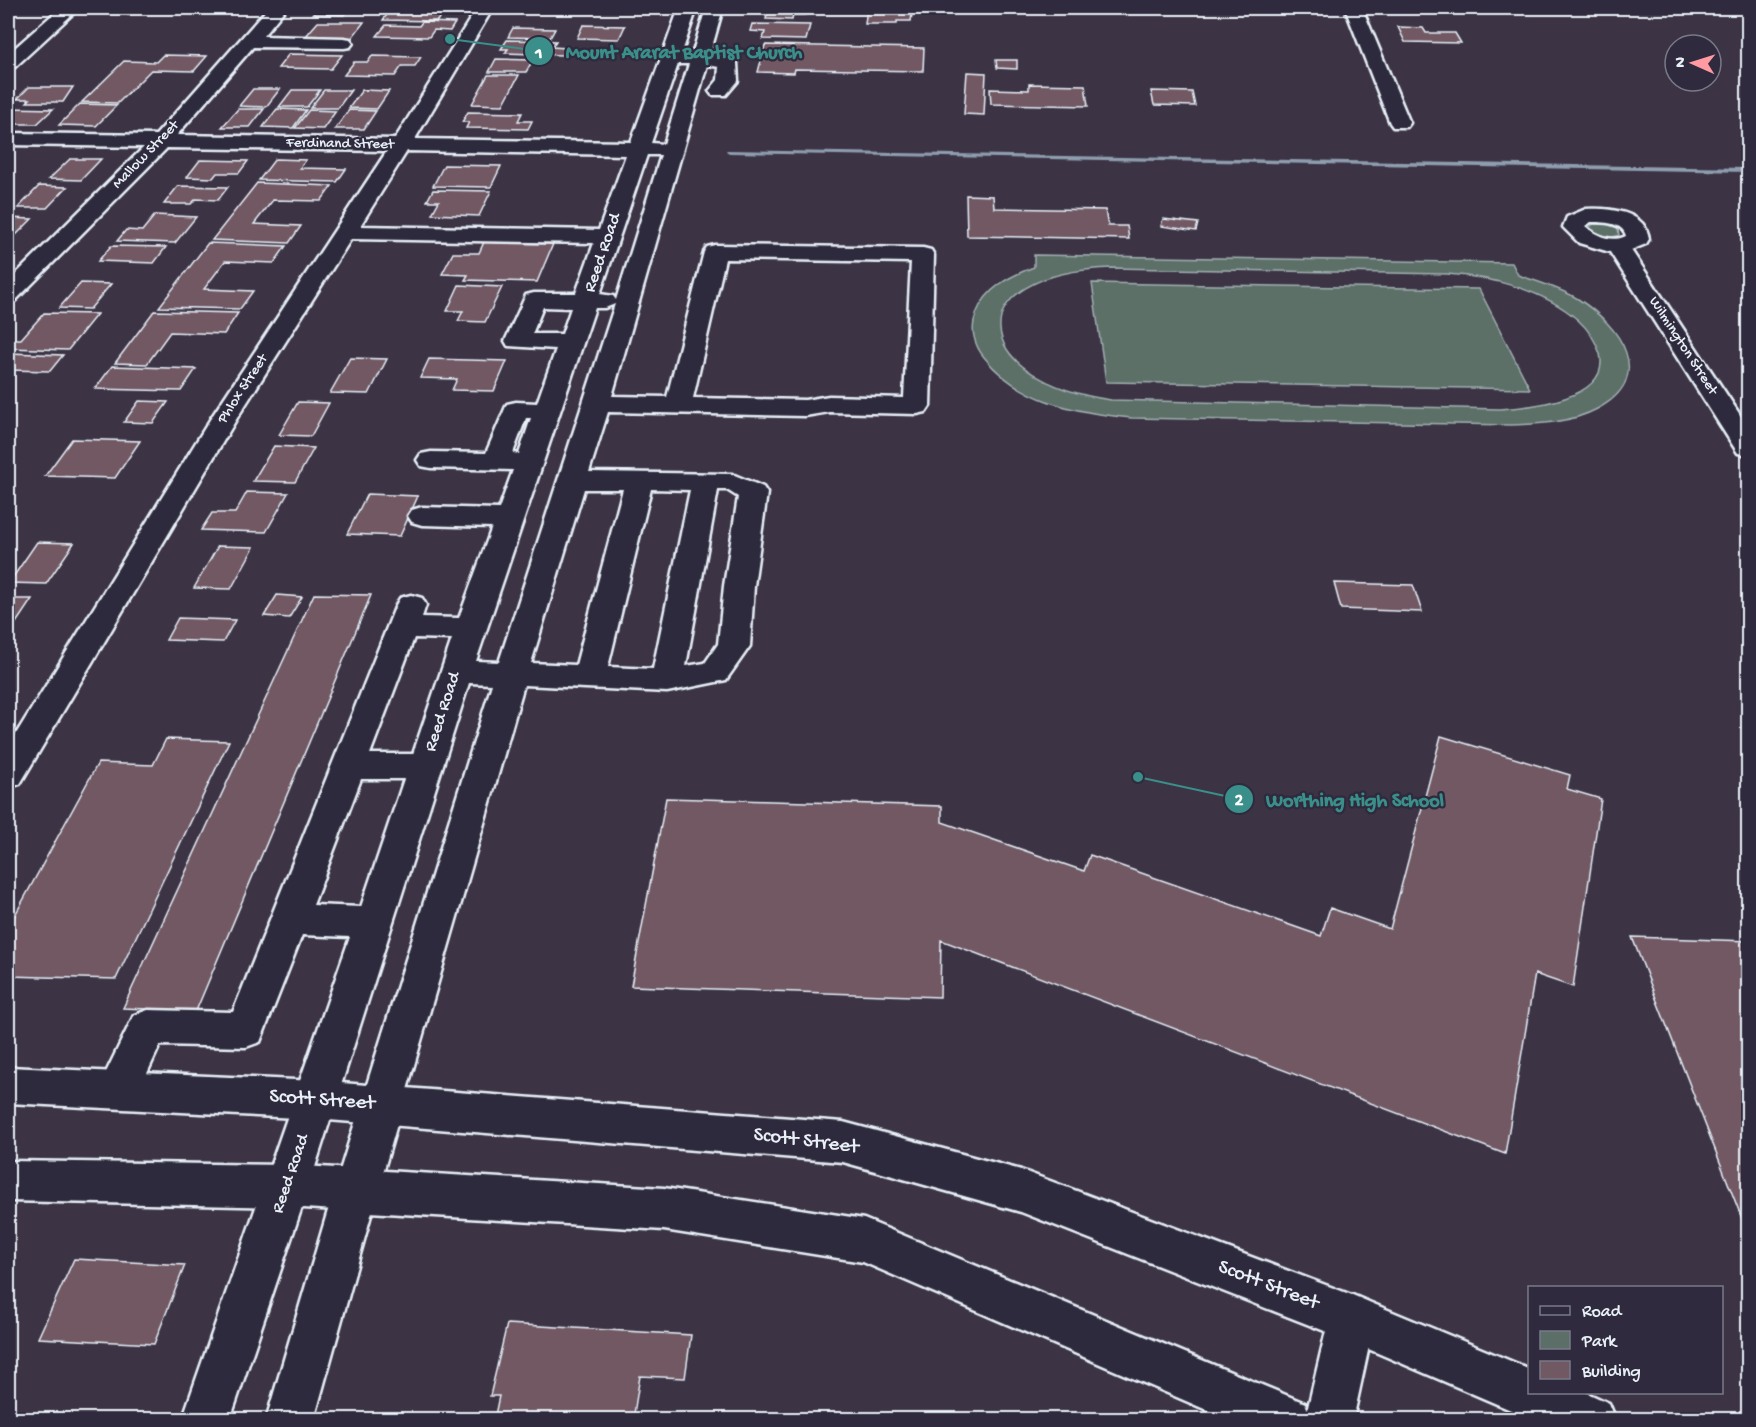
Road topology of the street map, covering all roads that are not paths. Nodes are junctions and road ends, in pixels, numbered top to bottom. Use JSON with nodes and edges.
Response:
{"nodes":[{"id":1,"x":70,"y":8,"type":"edge"},
{"id":2,"x":277,"y":8,"type":"edge"},
{"id":3,"x":485,"y":8,"type":"edge"},
{"id":4,"x":688,"y":8,"type":"edge"},
{"id":5,"x":715,"y":8,"type":"edge"},
{"id":6,"x":1353,"y":8,"type":"edge"},
{"id":7,"x":248,"y":41,"type":"junction"},
{"id":8,"x":344,"y":43,"type":"dead end"},
{"id":9,"x":671,"y":58,"type":"junction"},
{"id":10,"x":698,"y":58,"type":"junction"},
{"id":11,"x":8,"y":63,"type":"edge"},
{"id":12,"x":719,"y":91,"type":"dead end"},
{"id":13,"x":1400,"y":123,"type":"dead end"},
{"id":14,"x":8,"y":139,"type":"edge"},
{"id":15,"x":161,"y":142,"type":"junction"},
{"id":16,"x":401,"y":145,"type":"junction"},
{"id":17,"x":640,"y":149,"type":"junction"},
{"id":18,"x":672,"y":149,"type":"junction"},
{"id":19,"x":344,"y":232,"type":"junction"},
{"id":20,"x":608,"y":237,"type":"junction"},
{"id":21,"x":1617,"y":245,"type":"dead end"},
{"id":22,"x":8,"y":295,"type":"edge"},
{"id":23,"x":586,"y":301,"type":"junction"},
{"id":24,"x":628,"y":302,"type":"junction"},
{"id":25,"x":572,"y":342,"type":"junction"},
{"id":26,"x":597,"y":404,"type":"junction"},
{"id":27,"x":678,"y":405,"type":"junction"},
{"id":28,"x":547,"y":411,"type":"junction"},
{"id":29,"x":1749,"y":447,"type":"edge"},
{"id":30,"x":431,"y":460,"type":"dead end"},
{"id":31,"x":495,"y":462,"type":"junction"},
{"id":32,"x":529,"y":462,"type":"junction"},
{"id":33,"x":572,"y":480,"type":"junction"},
{"id":34,"x":639,"y":480,"type":"junction"},
{"id":35,"x":706,"y":481,"type":"junction"},
{"id":36,"x":422,"y":516,"type":"dead end"},
{"id":37,"x":510,"y":518,"type":"junction"},
{"id":38,"x":471,"y":629,"type":"junction"},
{"id":39,"x":457,"y":671,"type":"junction"},
{"id":40,"x":511,"y":675,"type":"junction"},
{"id":41,"x":589,"y":678,"type":"junction"},
{"id":42,"x":667,"y":681,"type":"junction"},
{"id":43,"x":349,"y":766,"type":"junction"},
{"id":44,"x":425,"y":767,"type":"junction"},
{"id":45,"x":8,"y":775,"type":"edge"},
{"id":46,"x":290,"y":919,"type":"junction"},
{"id":47,"x":374,"y":922,"type":"junction"},
{"id":48,"x":8,"y":1085,"type":"edge"},
{"id":49,"x":119,"y":1089,"type":"junction"},
{"id":50,"x":316,"y":1100,"type":"junction"},
{"id":51,"x":382,"y":1105,"type":"junction"},
{"id":52,"x":8,"y":1181,"type":"edge"},
{"id":53,"x":287,"y":1186,"type":"junction"},
{"id":54,"x":356,"y":1190,"type":"junction"},
{"id":55,"x":1352,"y":1318,"type":"junction"},
{"id":56,"x":1528,"y":1392,"type":"edge"},
{"id":57,"x":1533,"y":1394,"type":"edge"},
{"id":58,"x":206,"y":1419,"type":"edge"},
{"id":59,"x":290,"y":1419,"type":"edge"},
{"id":60,"x":1288,"y":1419,"type":"edge"},
{"id":61,"x":1329,"y":1419,"type":"edge"},
{"id":62,"x":1592,"y":1419,"type":"edge"}],
"edges":[{"from":1,"to":11,"type":"street"},
{"from":2,"to":7,"type":"street","name":"Mallow Street"},
{"from":3,"to":16,"type":"street","name":"Phlox Street"},
{"from":4,"to":9,"type":"street","name":"Reed Road"},
{"from":5,"to":10,"type":"street","name":"Reed Road"},
{"from":6,"to":13,"type":"street"},
{"from":7,"to":8,"type":"street"},
{"from":7,"to":15,"type":"street","name":"Mallow Street"},
{"from":9,"to":10,"type":"street"},
{"from":9,"to":17,"type":"street","name":"Reed Road"},
{"from":10,"to":12,"type":"street"},
{"from":10,"to":18,"type":"street","name":"Reed Road"},
{"from":14,"to":15,"type":"street","name":"Ferdinand Street"},
{"from":15,"to":16,"type":"street","name":"Ferdinand Street"},
{"from":15,"to":22,"type":"street","name":"Mallow Street"},
{"from":16,"to":17,"type":"street","name":"Ferdinand Street"},
{"from":16,"to":19,"type":"street","name":"Phlox Street"},
{"from":17,"to":18,"type":"street","name":"Ferdinand Street"},
{"from":17,"to":20,"type":"street","name":"Reed Road"},
{"from":18,"to":24,"type":"street","name":"Reed Road"},
{"from":19,"to":20,"type":"street"},
{"from":19,"to":45,"type":"street","name":"Phlox Street"},
{"from":20,"to":23,"type":"street","name":"Reed Road"},
{"from":21,"to":29,"type":"street","name":"Wilmington Street"},
{"from":23,"to":24,"type":"street"},
{"from":23,"to":25,"type":"street","name":"Reed Road"},
{"from":23,"to":25,"type":"street"},
{"from":24,"to":26,"type":"street","name":"Reed Road"},
{"from":25,"to":28,"type":"street","name":"Reed Road"},
{"from":26,"to":27,"type":"street"},
{"from":26,"to":33,"type":"street","name":"Reed Road"},
{"from":27,"to":27,"type":"street"},
{"from":28,"to":31,"type":"street"},
{"from":28,"to":32,"type":"street","name":"Reed Road"},
{"from":30,"to":31,"type":"street"},
{"from":31,"to":32,"type":"street"},
{"from":32,"to":37,"type":"street","name":"Reed Road"},
{"from":33,"to":34,"type":"street"},
{"from":33,"to":40,"type":"street","name":"Reed Road"},
{"from":34,"to":35,"type":"street"},
{"from":34,"to":41,"type":"street"},
{"from":35,"to":42,"type":"street"},
{"from":35,"to":42,"type":"street"},
{"from":36,"to":37,"type":"street"},
{"from":37,"to":38,"type":"street","name":"Reed Road"},
{"from":38,"to":39,"type":"street","name":"Reed Road"},
{"from":38,"to":43,"type":"street"},
{"from":39,"to":40,"type":"street"},
{"from":39,"to":44,"type":"street","name":"Reed Road"},
{"from":40,"to":41,"type":"street"},
{"from":40,"to":51,"type":"street","name":"Reed Road"},
{"from":41,"to":42,"type":"street"},
{"from":43,"to":44,"type":"street"},
{"from":43,"to":46,"type":"street"},
{"from":44,"to":47,"type":"street","name":"Reed Road"},
{"from":46,"to":47,"type":"street"},
{"from":46,"to":49,"type":"street"},
{"from":47,"to":50,"type":"street","name":"Reed Road"},
{"from":48,"to":49,"type":"street","name":"Scott Street"},
{"from":49,"to":50,"type":"street","name":"Scott Street"},
{"from":50,"to":51,"type":"street","name":"Scott Street"},
{"from":50,"to":53,"type":"street","name":"Reed Road"},
{"from":51,"to":54,"type":"street","name":"Reed Road"},
{"from":51,"to":55,"type":"street","name":"Scott Street"},
{"from":52,"to":53,"type":"street"},
{"from":53,"to":54,"type":"street"},
{"from":53,"to":58,"type":"street","name":"Reed Road"},
{"from":54,"to":59,"type":"street","name":"Reed Road"},
{"from":54,"to":60,"type":"street"},
{"from":55,"to":56,"type":"street","name":"Scott Street"},
{"from":55,"to":61,"type":"street"},
{"from":57,"to":62,"type":"street","name":"Scott Street"}]}
